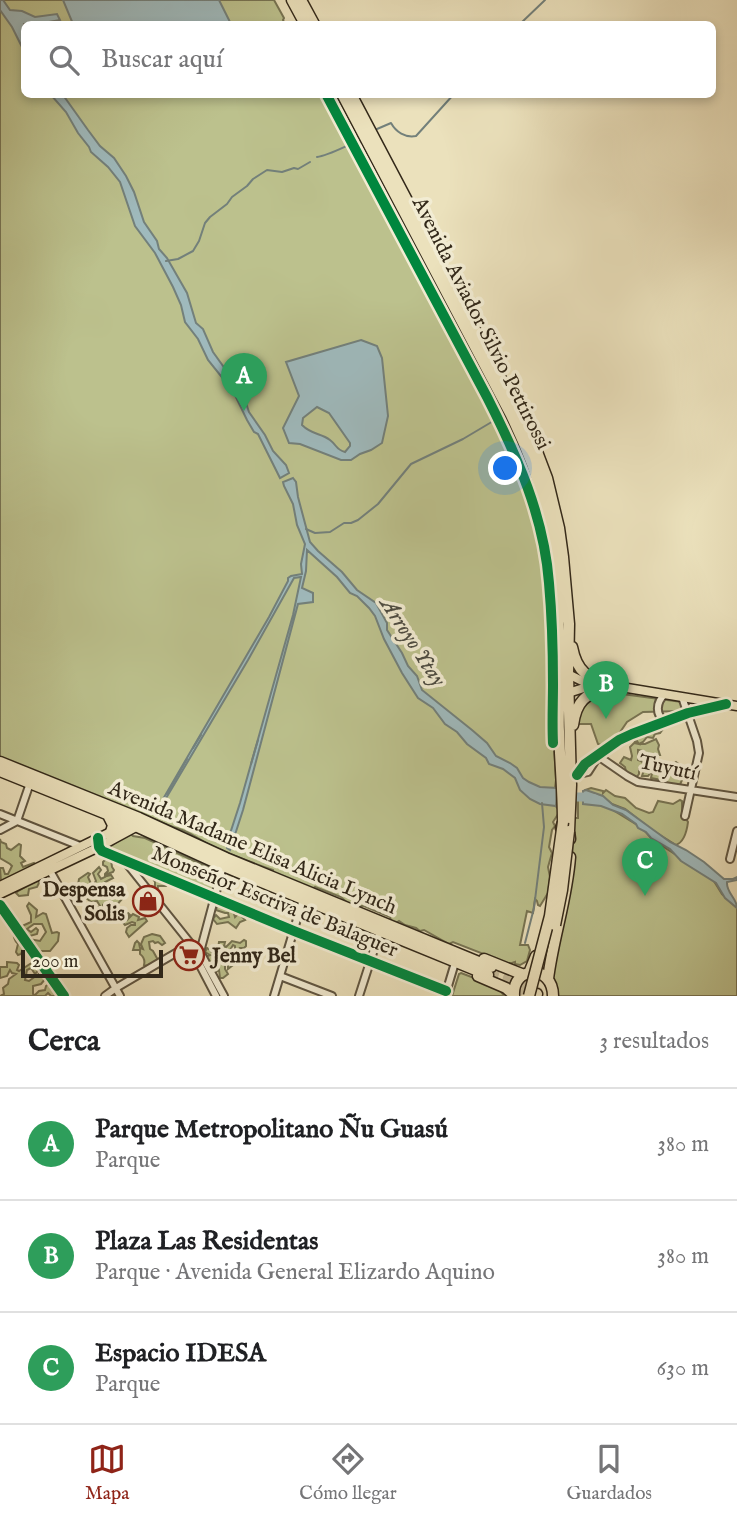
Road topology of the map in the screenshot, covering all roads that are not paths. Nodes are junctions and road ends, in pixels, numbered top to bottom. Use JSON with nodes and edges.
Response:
{"nodes":[{"id":1,"x":292,"y":0,"type":"edge"},
{"id":2,"x":301,"y":0,"type":"edge"},
{"id":3,"x":303,"y":21,"type":"edge"},
{"id":4,"x":312,"y":21,"type":"edge"},
{"id":5,"x":344,"y":98,"type":"edge"},
{"id":6,"x":353,"y":98,"type":"edge"},
{"id":7,"x":558,"y":596,"type":"junction"},
{"id":8,"x":569,"y":624,"type":"junction"},
{"id":9,"x":568,"y":674,"type":"junction"},
{"id":10,"x":590,"y":685,"type":"junction"},
{"id":11,"x":613,"y":687,"type":"junction"},
{"id":12,"x":568,"y":693,"type":"junction"},
{"id":13,"x":665,"y":694,"type":"junction"},
{"id":14,"x":682,"y":697,"type":"junction"},
{"id":15,"x":726,"y":704,"type":"junction"},
{"id":16,"x":737,"y":706,"type":"edge"},
{"id":17,"x":688,"y":713,"type":"junction"},
{"id":18,"x":665,"y":722,"type":"junction"},
{"id":19,"x":565,"y":742,"type":"junction"},
{"id":20,"x":598,"y":756,"type":"junction"},
{"id":21,"x":0,"y":762,"type":"edge"},
{"id":22,"x":0,"y":771,"type":"edge"},
{"id":23,"x":570,"y":780,"type":"junction"},
{"id":24,"x":30,"y":783,"type":"junction"},
{"id":25,"x":691,"y":790,"type":"junction"},
{"id":26,"x":737,"y":797,"type":"edge"},
{"id":27,"x":0,"y":814,"type":"edge"},
{"id":28,"x":107,"y":814,"type":"junction"},
{"id":29,"x":685,"y":816,"type":"dead end"},
{"id":30,"x":566,"y":819,"type":"junction"},
{"id":31,"x":18,"y":821,"type":"junction"},
{"id":32,"x":133,"y":825,"type":"junction"},
{"id":33,"x":0,"y":830,"type":"edge"},
{"id":34,"x":737,"y":831,"type":"edge"},
{"id":35,"x":111,"y":832,"type":"junction"},
{"id":36,"x":174,"y":834,"type":"junction"},
{"id":37,"x":98,"y":842,"type":"junction"},
{"id":38,"x":80,"y":846,"type":"junction"},
{"id":39,"x":123,"y":859,"type":"junction"},
{"id":40,"x":730,"y":859,"type":"dead end"},
{"id":41,"x":223,"y":866,"type":"junction"},
{"id":42,"x":48,"y":867,"type":"junction"},
{"id":43,"x":0,"y":886,"type":"edge"},
{"id":44,"x":0,"y":894,"type":"edge"},
{"id":45,"x":215,"y":899,"type":"junction"},
{"id":46,"x":303,"y":899,"type":"junction"},
{"id":47,"x":0,"y":905,"type":"edge"},
{"id":48,"x":381,"y":927,"type":"junction"},
{"id":49,"x":293,"y":931,"type":"junction"},
{"id":50,"x":191,"y":944,"type":"junction"},
{"id":51,"x":198,"y":954,"type":"junction"},
{"id":52,"x":536,"y":958,"type":"junction"},
{"id":53,"x":370,"y":961,"type":"junction"},
{"id":54,"x":454,"y":966,"type":"junction"},
{"id":55,"x":510,"y":969,"type":"junction"},
{"id":56,"x":489,"y":971,"type":"tunnel mouth"},
{"id":57,"x":527,"y":974,"type":"junction"},
{"id":58,"x":280,"y":976,"type":"junction"},
{"id":59,"x":548,"y":979,"type":"junction"},
{"id":60,"x":116,"y":988,"type":"junction"},
{"id":61,"x":446,"y":994,"type":"edge"},
{"id":62,"x":514,"y":995,"type":"edge"},
{"id":63,"x":554,"y":995,"type":"edge"},
{"id":64,"x":64,"y":996,"type":"edge"},
{"id":65,"x":105,"y":996,"type":"edge"},
{"id":66,"x":120,"y":996,"type":"edge"},
{"id":67,"x":216,"y":996,"type":"edge"},
{"id":68,"x":224,"y":996,"type":"edge"},
{"id":69,"x":274,"y":996,"type":"edge"},
{"id":70,"x":332,"y":996,"type":"edge"},
{"id":71,"x":359,"y":996,"type":"edge"},
{"id":72,"x":529,"y":996,"type":"edge"},
{"id":73,"x":536,"y":996,"type":"edge"}],
"edges":[{"from":1,"to":3,"type":"highway"},
{"from":2,"to":4,"type":"highway"},
{"from":5,"to":7,"type":"highway","name":"Avenida Aviador Silvio Pettirossi"},
{"from":6,"to":8,"type":"highway","name":"Avenida Aviador Silvio Pettirossi"},
{"from":7,"to":9,"type":"highway"},
{"from":7,"to":19,"type":"highway","name":"Avenida Aviador Silvio Pettirossi"},
{"from":8,"to":9,"type":"highway","name":"Avenida Aviador Silvio Pettirossi"},
{"from":8,"to":11,"type":"highway"},
{"from":9,"to":10,"type":"main road"},
{"from":9,"to":12,"type":"highway","name":"Avenida Aviador Silvio Pettirossi"},
{"from":10,"to":11,"type":"main road"},
{"from":10,"to":12,"type":"main road"},
{"from":11,"to":13,"type":"main road"},
{"from":11,"to":19,"type":"highway"},
{"from":12,"to":19,"type":"highway","name":"Avenida Aviador Silvio Pettirossi"},
{"from":13,"to":14,"type":"main road"},
{"from":13,"to":18,"type":"street"},
{"from":14,"to":15,"type":"main road"},
{"from":14,"to":17,"type":"street"},
{"from":15,"to":16,"type":"main road"},
{"from":15,"to":17,"type":"street"},
{"from":17,"to":18,"type":"street"},
{"from":17,"to":25,"type":"street"},
{"from":18,"to":20,"type":"street"},
{"from":19,"to":23,"type":"highway","name":"Avenida Aviador Silvio Pettirossi"},
{"from":20,"to":23,"type":"street"},
{"from":20,"to":25,"type":"street","name":"Tuyutí"},
{"from":21,"to":36,"type":"highway","name":"Avenida Madame Elisa Alicia Lynch"},
{"from":22,"to":24,"type":"highway","name":"Avenida Madame Elisa Alicia Lynch"},
{"from":23,"to":30,"type":"highway","name":"Avenida Aviador Silvio Pettirossi"},
{"from":24,"to":28,"type":"highway","name":"Avenida Madame Elisa Alicia Lynch"},
{"from":24,"to":31,"type":"street"},
{"from":25,"to":26,"type":"street","name":"Tuyutí"},
{"from":25,"to":29,"type":"street"},
{"from":27,"to":31,"type":"street"},
{"from":28,"to":32,"type":"highway","name":"Avenida Madame Elisa Alicia Lynch"},
{"from":28,"to":35,"type":"highway"},
{"from":30,"to":52,"type":"highway"},
{"from":30,"to":59,"type":"highway"},
{"from":30,"to":72,"type":"highway","name":"Avenida Aviador Silvio Pettirossi","bridge":true},
{"from":30,"to":73,"type":"highway","name":"Avenida Aviador Silvio Pettirossi","bridge":true},
{"from":31,"to":33,"type":"street"},
{"from":31,"to":38,"type":"street"},
{"from":32,"to":35,"type":"main road"},
{"from":32,"to":36,"type":"highway"},
{"from":32,"to":37,"type":"main road"},
{"from":32,"to":41,"type":"highway","name":"Avenida Madame Elisa Alicia Lynch"},
{"from":34,"to":40,"type":"street"},
{"from":35,"to":37,"type":"main road"},
{"from":36,"to":48,"type":"highway","name":"Avenida Madame Elisa Alicia Lynch"},
{"from":37,"to":38,"type":"main road"},
{"from":37,"to":39,"type":"street","name":"Monseñor Escriva de Balaguer"},
{"from":37,"to":42,"type":"main road"},
{"from":38,"to":42,"type":"main road"},
{"from":39,"to":45,"type":"street","name":"Monseñor Escriva de Balaguer"},
{"from":39,"to":50,"type":"street"},
{"from":41,"to":45,"type":"street"},
{"from":41,"to":46,"type":"highway","name":"Avenida Madame Elisa Alicia Lynch"},
{"from":42,"to":43,"type":"main road"},
{"from":42,"to":44,"type":"main road"},
{"from":42,"to":60,"type":"street"},
{"from":45,"to":49,"type":"street","name":"Monseñor Escriva de Balaguer"},
{"from":45,"to":51,"type":"street"},
{"from":46,"to":48,"type":"highway","name":"Avenida Madame Elisa Alicia Lynch"},
{"from":46,"to":49,"type":"street"},
{"from":47,"to":64,"type":"street"},
{"from":48,"to":53,"type":"street"},
{"from":48,"to":54,"type":"highway"},
{"from":48,"to":55,"type":"highway"},
{"from":48,"to":56,"type":"highway","name":"Avenida Madame Elisa Alicia Lynch"},
{"from":49,"to":53,"type":"street","name":"Monseñor Escriva de Balaguer"},
{"from":49,"to":58,"type":"street"},
{"from":50,"to":51,"type":"street"},
{"from":50,"to":60,"type":"street"},
{"from":51,"to":67,"type":"street"},
{"from":51,"to":68,"type":"street"},
{"from":52,"to":55,"type":"highway"},
{"from":52,"to":57,"type":"highway"},
{"from":53,"to":61,"type":"street","name":"Monseñor Escriva de Balaguer"},
{"from":53,"to":71,"type":"street"},
{"from":54,"to":61,"type":"street"},
{"from":54,"to":62,"type":"highway"},
{"from":55,"to":57,"type":"highway"},
{"from":57,"to":59,"type":"highway"},
{"from":57,"to":62,"type":"highway"},
{"from":58,"to":69,"type":"street"},
{"from":58,"to":70,"type":"street"},
{"from":59,"to":63,"type":"highway"},
{"from":60,"to":65,"type":"street"},
{"from":60,"to":66,"type":"street"}]}
